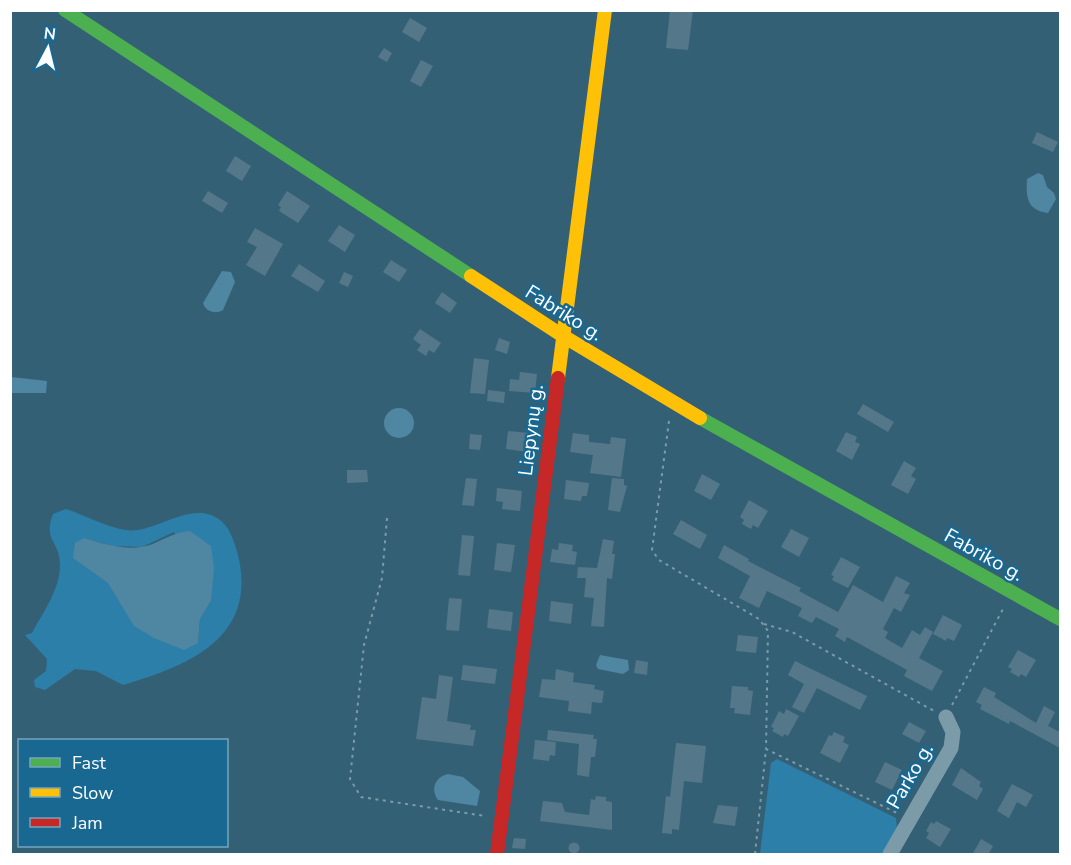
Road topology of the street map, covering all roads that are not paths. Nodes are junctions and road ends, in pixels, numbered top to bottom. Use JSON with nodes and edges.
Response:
{"nodes":[{"id":1,"x":65,"y":10,"type":"edge"},
{"id":2,"x":605,"y":10,"type":"edge"},
{"id":3,"x":563,"y":336,"type":"junction"},
{"id":4,"x":1060,"y":619,"type":"edge"},
{"id":5,"x":946,"y":717,"type":"road end"},
{"id":6,"x":497,"y":855,"type":"edge"},
{"id":7,"x":890,"y":855,"type":"edge"}],
"edges":[{"from":1,"to":3,"type":"street","name":"Fabriko g."},
{"from":2,"to":3,"type":"street","name":"Liepynų g."},
{"from":3,"to":4,"type":"street","name":"Fabriko g."},
{"from":3,"to":6,"type":"street","name":"Liepynų g."},
{"from":5,"to":7,"type":"street","name":"Parko g."}]}
